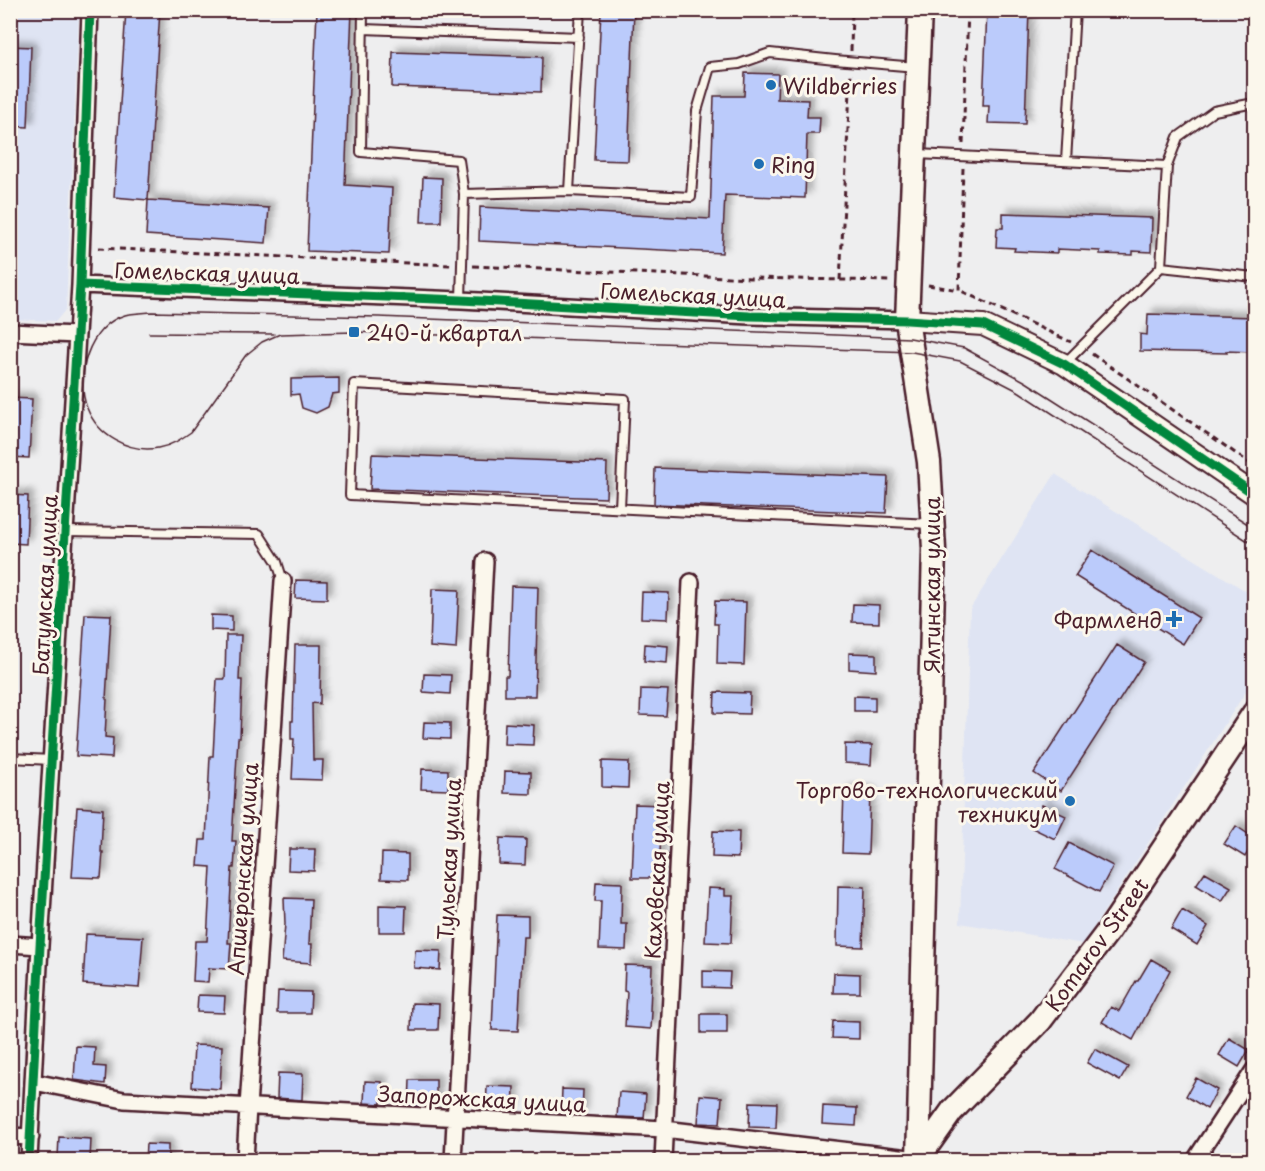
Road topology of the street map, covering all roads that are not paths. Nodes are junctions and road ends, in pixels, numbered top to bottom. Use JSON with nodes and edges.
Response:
{"nodes":[{"id":1,"x":90,"y":10,"type":"edge"},
{"id":2,"x":363,"y":10,"type":"edge"},
{"id":3,"x":580,"y":10,"type":"edge"},
{"id":4,"x":920,"y":10,"type":"edge"},
{"id":5,"x":1075,"y":10,"type":"edge"},
{"id":6,"x":363,"y":28,"type":"junction"},
{"id":7,"x":579,"y":36,"type":"junction"},
{"id":8,"x":917,"y":67,"type":"junction"},
{"id":9,"x":1254,"y":103,"type":"edge"},
{"id":10,"x":914,"y":154,"type":"junction"},
{"id":11,"x":1066,"y":161,"type":"junction"},
{"id":12,"x":1167,"y":166,"type":"junction"},
{"id":13,"x":569,"y":191,"type":"junction"},
{"id":14,"x":464,"y":194,"type":"junction"},
{"id":15,"x":1161,"y":267,"type":"junction"},
{"id":16,"x":1254,"y":277,"type":"edge"},
{"id":17,"x":80,"y":285,"type":"junction"},
{"id":18,"x":461,"y":300,"type":"junction"},
{"id":19,"x":907,"y":320,"type":"junction"},
{"id":20,"x":10,"y":332,"type":"edge"},
{"id":21,"x":76,"y":335,"type":"junction"},
{"id":22,"x":1064,"y":364,"type":"junction"},
{"id":23,"x":1254,"y":494,"type":"edge"},
{"id":24,"x":620,"y":508,"type":"junction"},
{"id":25,"x":933,"y":524,"type":"junction"},
{"id":26,"x":65,"y":531,"type":"junction"},
{"id":27,"x":485,"y":561,"type":"dead end"},
{"id":28,"x":283,"y":581,"type":"joint"},
{"id":29,"x":691,"y":582,"type":"dead end"},
{"id":30,"x":1254,"y":713,"type":"edge"},
{"id":31,"x":10,"y":758,"type":"edge"},
{"id":32,"x":52,"y":760,"type":"junction"},
{"id":33,"x":10,"y":944,"type":"edge"},
{"id":34,"x":40,"y":946,"type":"junction"},
{"id":35,"x":1254,"y":1070,"type":"edge"},
{"id":36,"x":34,"y":1082,"type":"junction"},
{"id":37,"x":248,"y":1107,"type":"junction"},
{"id":38,"x":455,"y":1117,"type":"junction"},
{"id":39,"x":664,"y":1129,"type":"junction"},
{"id":40,"x":10,"y":1136,"type":"edge"},
{"id":41,"x":31,"y":1137,"type":"junction"},
{"id":42,"x":922,"y":1160,"type":"edge"},
{"id":43,"x":29,"y":1161,"type":"edge"},
{"id":44,"x":245,"y":1161,"type":"edge"},
{"id":45,"x":453,"y":1161,"type":"edge"},
{"id":46,"x":663,"y":1161,"type":"edge"},
{"id":47,"x":1195,"y":1161,"type":"edge"}],
"edges":[{"from":1,"to":17,"type":"street","name":"Батумская улица"},
{"from":2,"to":6,"type":"lane"},
{"from":3,"to":7,"type":"lane"},
{"from":4,"to":8,"type":"main road","name":"Ялтинская улица"},
{"from":5,"to":11,"type":"lane"},
{"from":6,"to":7,"type":"lane"},
{"from":6,"to":14,"type":"lane"},
{"from":7,"to":13,"type":"lane"},
{"from":8,"to":10,"type":"main road","name":"Ялтинская улица"},
{"from":8,"to":13,"type":"lane"},
{"from":9,"to":12,"type":"lane"},
{"from":10,"to":11,"type":"lane"},
{"from":10,"to":19,"type":"main road","name":"Ялтинская улица"},
{"from":11,"to":12,"type":"lane"},
{"from":12,"to":15,"type":"lane"},
{"from":13,"to":14,"type":"lane"},
{"from":14,"to":18,"type":"lane"},
{"from":15,"to":16,"type":"lane"},
{"from":15,"to":22,"type":"lane"},
{"from":17,"to":18,"type":"street","name":"Гомельская улица"},
{"from":17,"to":21,"type":"street","name":"Батумская улица"},
{"from":18,"to":19,"type":"street","name":"Гомельская улица"},
{"from":19,"to":22,"type":"street","name":"Гомельская улица"},
{"from":19,"to":25,"type":"main road","name":"Ялтинская улица"},
{"from":20,"to":21,"type":"street"},
{"from":21,"to":26,"type":"street","name":"Батумская улица"},
{"from":22,"to":23,"type":"street","name":"Гомельская улица"},
{"from":24,"to":24,"type":"lane"},
{"from":24,"to":25,"type":"lane"},
{"from":25,"to":42,"type":"main road","name":"Ялтинская улица"},
{"from":26,"to":28,"type":"lane"},
{"from":26,"to":32,"type":"street","name":"Батумская улица"},
{"from":27,"to":38,"type":"street","name":"Тульская улица"},
{"from":28,"to":37,"type":"street","name":"Апшеронская улица"},
{"from":29,"to":39,"type":"street","name":"Каховская улица"},
{"from":30,"to":42,"type":"main road","name":"Komarov Street"},
{"from":31,"to":32,"type":"lane"},
{"from":32,"to":34,"type":"street","name":"Батумская улица"},
{"from":33,"to":34,"type":"street"},
{"from":34,"to":36,"type":"street","name":"Батумская улица"},
{"from":35,"to":47,"type":"street"},
{"from":36,"to":37,"type":"street","name":"Запорожская улица"},
{"from":36,"to":41,"type":"street","name":"Батумская улица"},
{"from":37,"to":38,"type":"street","name":"Запорожская улица"},
{"from":37,"to":44,"type":"street","name":"Апшеронская улица"},
{"from":38,"to":39,"type":"street","name":"Запорожская улица"},
{"from":38,"to":45,"type":"street","name":"Тульская улица"},
{"from":39,"to":42,"type":"street","name":"Запорожская улица"},
{"from":39,"to":46,"type":"street","name":"Каховская улица"},
{"from":40,"to":41,"type":"street"},
{"from":41,"to":43,"type":"street","name":"Батумская улица"}]}
